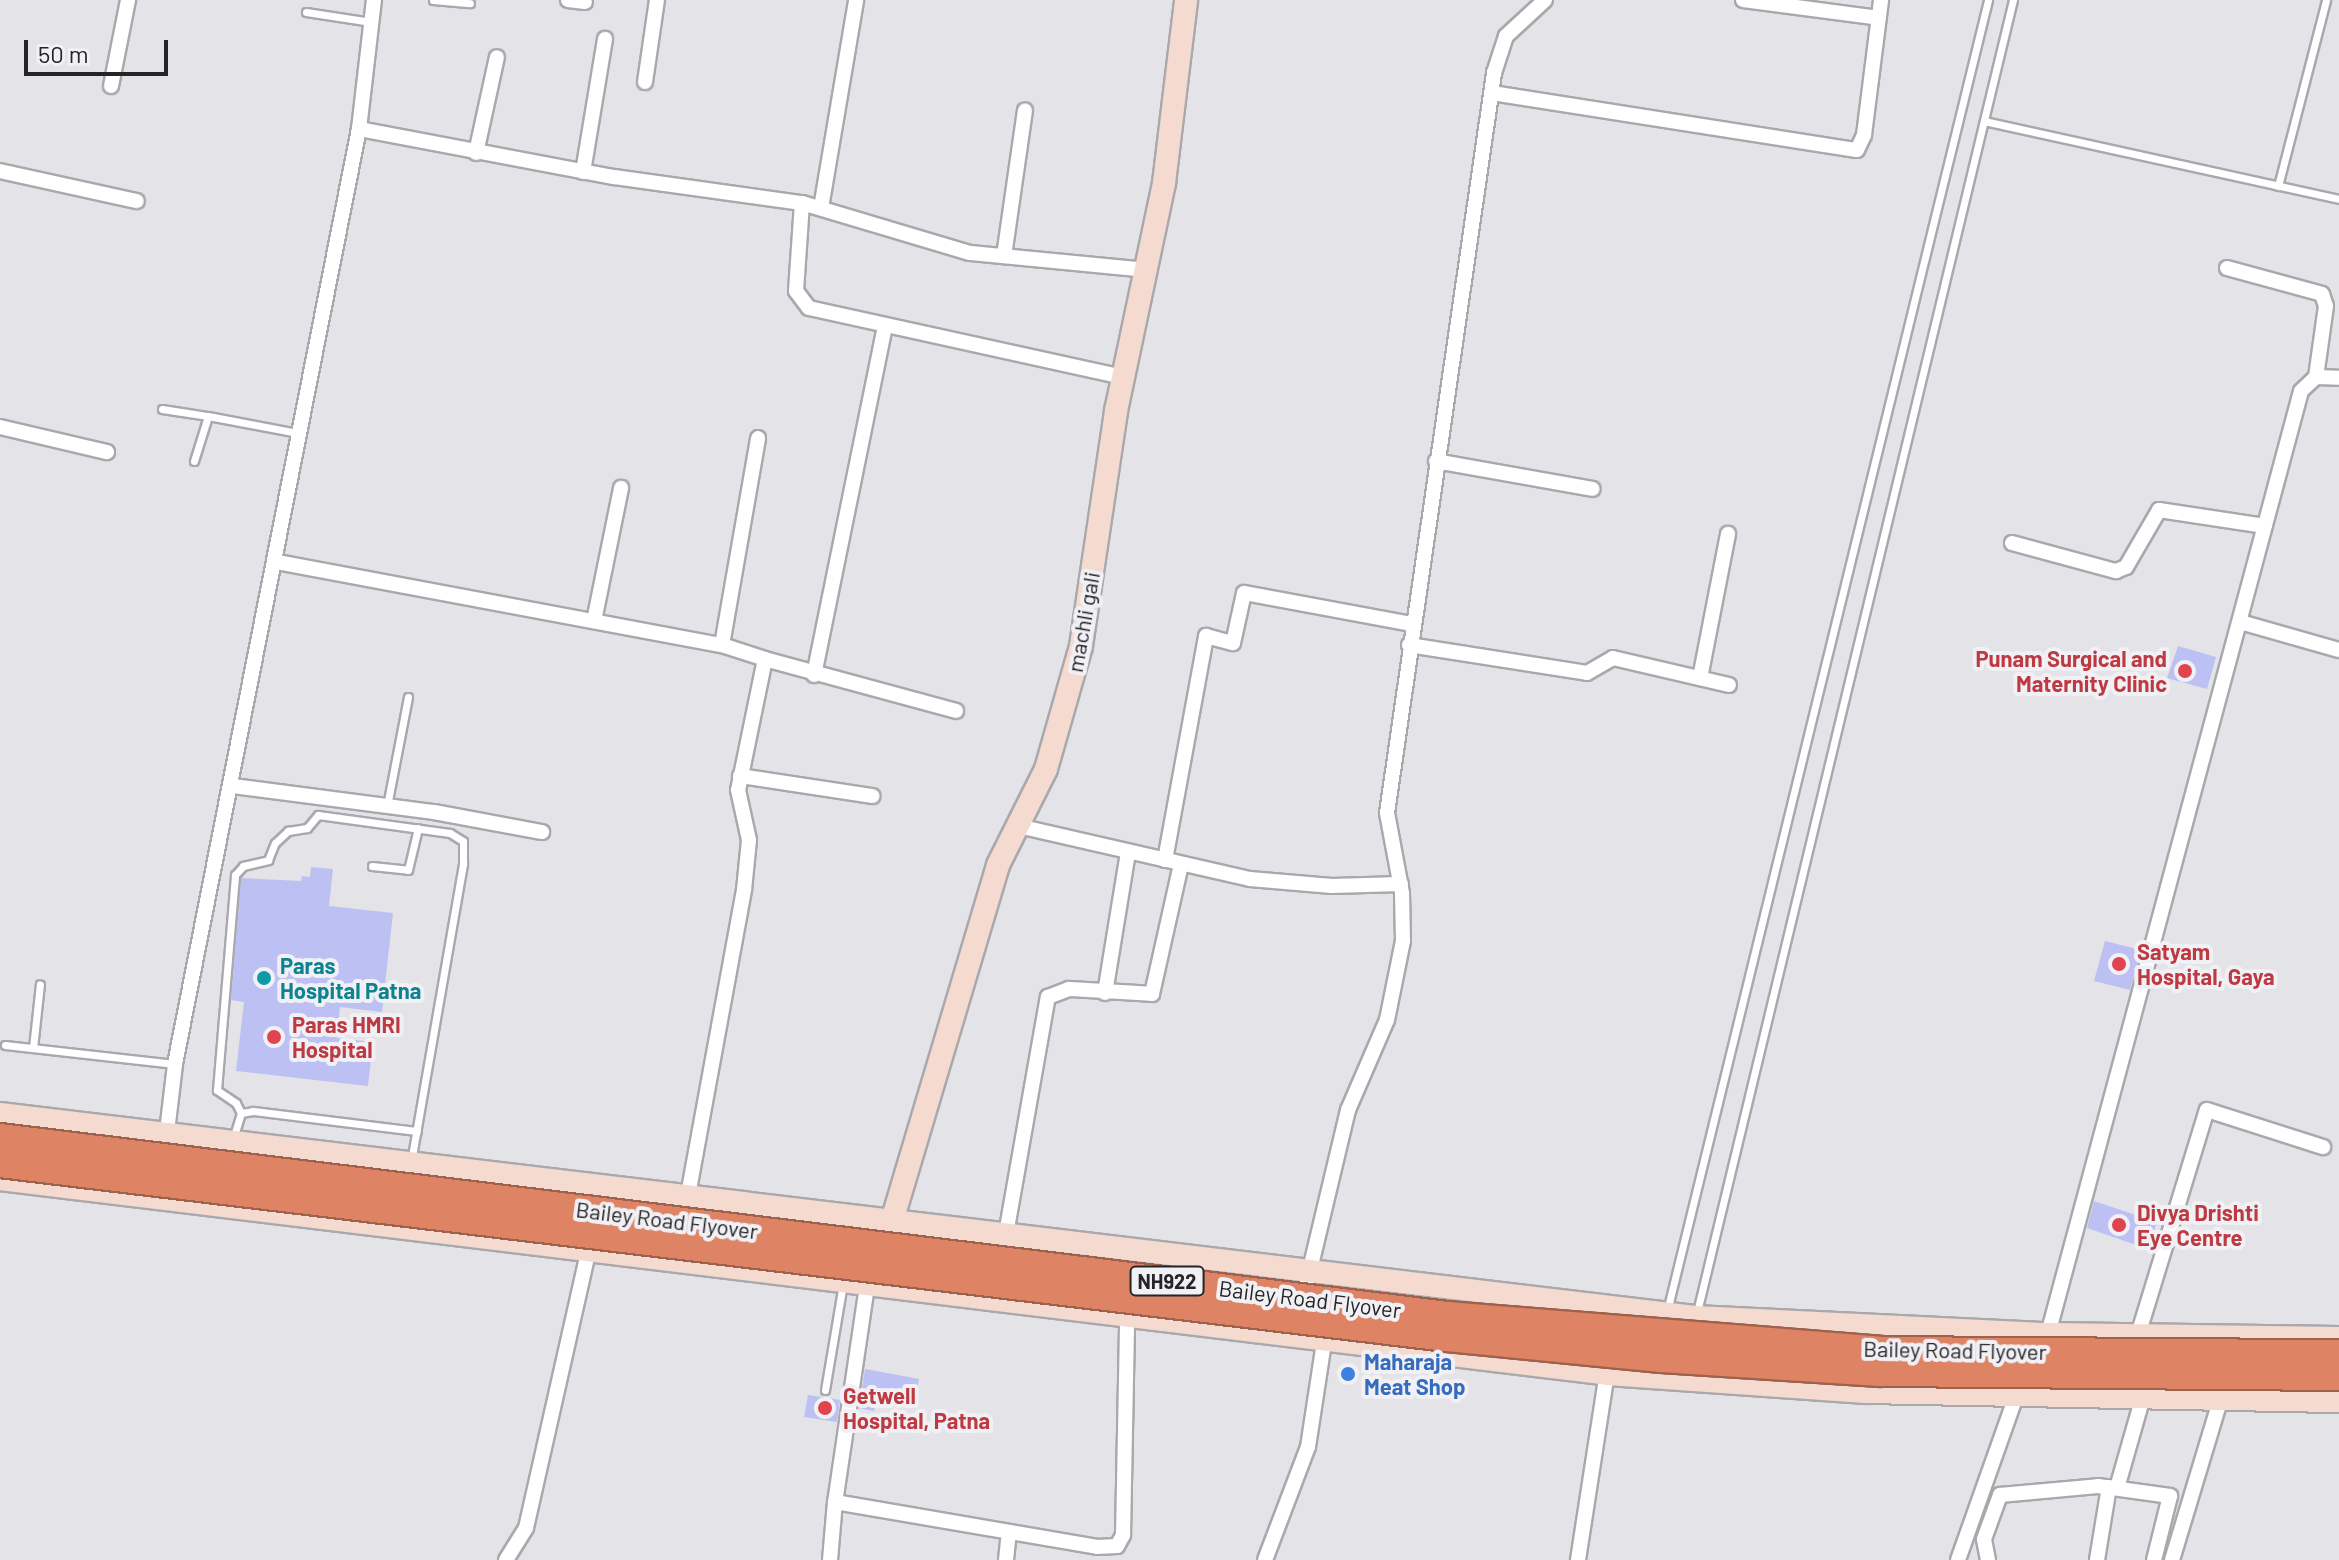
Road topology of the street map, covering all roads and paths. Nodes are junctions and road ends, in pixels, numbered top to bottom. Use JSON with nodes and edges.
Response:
{"nodes":[{"id":1,"x":128,"y":0,"type":"edge"},
{"id":2,"x":374,"y":0,"type":"edge"},
{"id":3,"x":433,"y":0,"type":"edge"},
{"id":4,"x":568,"y":0,"type":"edge"},
{"id":5,"x":657,"y":0,"type":"edge"},
{"id":6,"x":856,"y":0,"type":"edge"},
{"id":7,"x":1186,"y":0,"type":"edge"},
{"id":8,"x":1545,"y":0,"type":"edge"},
{"id":9,"x":1743,"y":0,"type":"edge"},
{"id":10,"x":1881,"y":0,"type":"edge"},
{"id":11,"x":1988,"y":0,"type":"edge"},
{"id":12,"x":2013,"y":0,"type":"edge"},
{"id":13,"x":2326,"y":0,"type":"edge"},
{"id":14,"x":585,"y":2,"type":"edge"},
{"id":15,"x":470,"y":3,"type":"dead end"},
{"id":16,"x":306,"y":12,"type":"dead end"},
{"id":17,"x":1879,"y":18,"type":"junction"},
{"id":18,"x":371,"y":22,"type":"junction"},
{"id":19,"x":605,"y":39,"type":"dead end"},
{"id":20,"x":497,"y":57,"type":"dead end"},
{"id":21,"x":645,"y":82,"type":"dead end"},
{"id":22,"x":111,"y":86,"type":"dead end"},
{"id":23,"x":1492,"y":93,"type":"junction"},
{"id":24,"x":1025,"y":111,"type":"dead end"},
{"id":25,"x":1984,"y":121,"type":"junction"},
{"id":26,"x":359,"y":129,"type":"junction"},
{"id":27,"x":476,"y":153,"type":"junction"},
{"id":28,"x":0,"y":171,"type":"edge"},
{"id":29,"x":583,"y":172,"type":"junction"},
{"id":30,"x":2278,"y":186,"type":"junction"},
{"id":31,"x":2339,"y":199,"type":"edge"},
{"id":32,"x":137,"y":201,"type":"dead end"},
{"id":33,"x":802,"y":203,"type":"junction"},
{"id":34,"x":821,"y":208,"type":"junction"},
{"id":35,"x":1004,"y":256,"type":"junction"},
{"id":36,"x":2227,"y":268,"type":"dead end"},
{"id":37,"x":1148,"y":270,"type":"junction"},
{"id":38,"x":885,"y":326,"type":"junction"},
{"id":39,"x":1124,"y":377,"type":"junction"},
{"id":40,"x":2316,"y":377,"type":"junction"},
{"id":41,"x":2339,"y":378,"type":"edge"},
{"id":42,"x":162,"y":409,"type":"dead end"},
{"id":43,"x":208,"y":416,"type":"junction"},
{"id":44,"x":0,"y":427,"type":"edge"},
{"id":45,"x":298,"y":433,"type":"junction"},
{"id":46,"x":758,"y":438,"type":"dead end"},
{"id":47,"x":107,"y":452,"type":"dead end"},
{"id":48,"x":194,"y":461,"type":"dead end"},
{"id":49,"x":1436,"y":461,"type":"junction"},
{"id":50,"x":621,"y":488,"type":"dead end"},
{"id":51,"x":1593,"y":489,"type":"dead end"},
{"id":52,"x":2265,"y":526,"type":"junction"},
{"id":53,"x":1728,"y":534,"type":"dead end"},
{"id":54,"x":2012,"y":543,"type":"dead end"},
{"id":55,"x":277,"y":562,"type":"junction"},
{"id":56,"x":594,"y":621,"type":"junction"},
{"id":57,"x":2240,"y":622,"type":"junction"},
{"id":58,"x":1412,"y":624,"type":"junction"},
{"id":59,"x":722,"y":645,"type":"junction"},
{"id":60,"x":1409,"y":645,"type":"junction"},
{"id":61,"x":2339,"y":650,"type":"edge"},
{"id":62,"x":765,"y":659,"type":"junction"},
{"id":63,"x":814,"y":675,"type":"junction"},
{"id":64,"x":1700,"y":678,"type":"junction"},
{"id":65,"x":1729,"y":685,"type":"dead end"},
{"id":66,"x":408,"y":697,"type":"dead end"},
{"id":67,"x":956,"y":711,"type":"dead end"},
{"id":68,"x":740,"y":776,"type":"junction"},
{"id":69,"x":233,"y":786,"type":"junction"},
{"id":70,"x":873,"y":796,"type":"dead end"},
{"id":71,"x":387,"y":806,"type":"junction"},
{"id":72,"x":1014,"y":825,"type":"junction"},
{"id":73,"x":418,"y":828,"type":"junction"},
{"id":74,"x":542,"y":832,"type":"dead end"},
{"id":75,"x":1128,"y":852,"type":"junction"},
{"id":76,"x":1165,"y":860,"type":"junction"},
{"id":77,"x":1181,"y":864,"type":"junction"},
{"id":78,"x":372,"y":866,"type":"dead end"},
{"id":79,"x":1401,"y":884,"type":"junction"},
{"id":80,"x":40,"y":984,"type":"dead end"},
{"id":81,"x":1105,"y":993,"type":"junction"},
{"id":82,"x":5,"y":1045,"type":"dead end"},
{"id":83,"x":33,"y":1048,"type":"junction"},
{"id":84,"x":175,"y":1064,"type":"junction"},
{"id":85,"x":241,"y":1113,"type":"junction"},
{"id":86,"x":0,"y":1114,"type":"edge"},
{"id":87,"x":417,"y":1131,"type":"junction"},
{"id":88,"x":168,"y":1133,"type":"junction"},
{"id":89,"x":0,"y":1138,"type":"edge"},
{"id":90,"x":233,"y":1141,"type":"junction"},
{"id":91,"x":2323,"y":1147,"type":"dead end"},
{"id":92,"x":0,"y":1163,"type":"edge"},
{"id":93,"x":411,"y":1164,"type":"junction"},
{"id":94,"x":0,"y":1179,"type":"edge"},
{"id":95,"x":688,"y":1197,"type":"junction"},
{"id":96,"x":151,"y":1199,"type":"junction"},
{"id":97,"x":854,"y":1217,"type":"junction"},
{"id":98,"x":892,"y":1221,"type":"junction"},
{"id":99,"x":1006,"y":1234,"type":"junction"},
{"id":100,"x":588,"y":1253,"type":"junction"},
{"id":101,"x":676,"y":1263,"type":"junction"},
{"id":102,"x":1310,"y":1269,"type":"junction"},
{"id":103,"x":843,"y":1282,"type":"junction"},
{"id":104,"x":867,"y":1286,"type":"junction"},
{"id":105,"x":1611,"y":1306,"type":"junction"},
{"id":106,"x":1666,"y":1313,"type":"junction"},
{"id":107,"x":1695,"y":1317,"type":"junction"},
{"id":108,"x":1127,"y":1318,"type":"junction"},
{"id":109,"x":1921,"y":1328,"type":"junction"},
{"id":110,"x":2048,"y":1334,"type":"junction"},
{"id":111,"x":2138,"y":1335,"type":"junction"},
{"id":112,"x":2208,"y":1336,"type":"junction"},
{"id":113,"x":2339,"y":1338,"type":"edge"},
{"id":114,"x":1295,"y":1339,"type":"junction"},
{"id":115,"x":1324,"y":1342,"type":"junction"},
{"id":116,"x":2339,"y":1354,"type":"edge"},
{"id":117,"x":1608,"y":1374,"type":"junction"},
{"id":118,"x":2339,"y":1376,"type":"edge"},
{"id":119,"x":825,"y":1390,"type":"dead end"},
{"id":120,"x":1918,"y":1393,"type":"junction"},
{"id":121,"x":2016,"y":1396,"type":"junction"},
{"id":122,"x":2221,"y":1398,"type":"junction"},
{"id":123,"x":2198,"y":1399,"type":"junction"},
{"id":124,"x":2142,"y":1400,"type":"junction"},
{"id":125,"x":2339,"y":1401,"type":"edge"},
{"id":126,"x":2113,"y":1488,"type":"junction"},
{"id":127,"x":835,"y":1502,"type":"junction"},
{"id":128,"x":1009,"y":1532,"type":"junction"},
{"id":129,"x":506,"y":1560,"type":"edge"},
{"id":130,"x":830,"y":1560,"type":"edge"},
{"id":131,"x":1006,"y":1560,"type":"edge"},
{"id":132,"x":1265,"y":1560,"type":"edge"},
{"id":133,"x":1578,"y":1560,"type":"edge"},
{"id":134,"x":1958,"y":1560,"type":"edge"},
{"id":135,"x":1988,"y":1560,"type":"edge"},
{"id":136,"x":2097,"y":1560,"type":"edge"},
{"id":137,"x":2154,"y":1560,"type":"edge"},
{"id":138,"x":2172,"y":1560,"type":"edge"}],
"edges":[{"from":1,"to":22,"type":"street"},
{"from":2,"to":18,"type":"street"},
{"from":3,"to":15,"type":"lane"},
{"from":4,"to":14,"type":"street"},
{"from":5,"to":21,"type":"street"},
{"from":6,"to":34,"type":"street"},
{"from":7,"to":37,"type":"main road","name":"machli gali"},
{"from":8,"to":23,"type":"street"},
{"from":9,"to":17,"type":"street"},
{"from":10,"to":17,"type":"street"},
{"from":11,"to":106,"type":"lane"},
{"from":12,"to":25,"type":"lane"},
{"from":13,"to":30,"type":"lane"},
{"from":16,"to":18,"type":"lane"},
{"from":17,"to":23,"type":"street"},
{"from":18,"to":26,"type":"street"},
{"from":19,"to":29,"type":"street"},
{"from":20,"to":27,"type":"street"},
{"from":23,"to":49,"type":"street"},
{"from":24,"to":35,"type":"street"},
{"from":25,"to":30,"type":"lane"},
{"from":25,"to":107,"type":"lane"},
{"from":26,"to":27,"type":"street"},
{"from":26,"to":45,"type":"street"},
{"from":27,"to":29,"type":"street"},
{"from":28,"to":32,"type":"street"},
{"from":29,"to":33,"type":"street"},
{"from":30,"to":31,"type":"lane"},
{"from":33,"to":34,"type":"street"},
{"from":33,"to":38,"type":"street"},
{"from":34,"to":35,"type":"street"},
{"from":35,"to":37,"type":"street"},
{"from":36,"to":40,"type":"street"},
{"from":37,"to":39,"type":"main road","name":"machli gali"},
{"from":38,"to":39,"type":"street"},
{"from":38,"to":63,"type":"street"},
{"from":39,"to":72,"type":"main road","name":"machli gali"},
{"from":40,"to":41,"type":"street"},
{"from":40,"to":52,"type":"street"},
{"from":42,"to":43,"type":"lane"},
{"from":43,"to":45,"type":"lane"},
{"from":43,"to":48,"type":"lane"},
{"from":44,"to":47,"type":"street"},
{"from":45,"to":55,"type":"street"},
{"from":46,"to":59,"type":"street"},
{"from":49,"to":51,"type":"street"},
{"from":49,"to":58,"type":"street"},
{"from":50,"to":56,"type":"street"},
{"from":52,"to":54,"type":"street"},
{"from":52,"to":57,"type":"street"},
{"from":53,"to":64,"type":"street"},
{"from":55,"to":56,"type":"street"},
{"from":55,"to":69,"type":"street"},
{"from":56,"to":59,"type":"street"},
{"from":57,"to":61,"type":"street"},
{"from":57,"to":110,"type":"street"},
{"from":58,"to":60,"type":"street"},
{"from":58,"to":76,"type":"street"},
{"from":59,"to":62,"type":"street"},
{"from":60,"to":64,"type":"street"},
{"from":60,"to":79,"type":"street"},
{"from":62,"to":63,"type":"street"},
{"from":62,"to":68,"type":"street"},
{"from":63,"to":67,"type":"street"},
{"from":64,"to":65,"type":"street"},
{"from":66,"to":71,"type":"lane"},
{"from":68,"to":70,"type":"street"},
{"from":68,"to":95,"type":"street"},
{"from":69,"to":71,"type":"street"},
{"from":69,"to":84,"type":"street"},
{"from":71,"to":74,"type":"street"},
{"from":72,"to":75,"type":"street"},
{"from":72,"to":98,"type":"main road","name":"machli gali"},
{"from":73,"to":78,"type":"lane"},
{"from":73,"to":85,"type":"lane"},
{"from":73,"to":87,"type":"lane"},
{"from":75,"to":76,"type":"street"},
{"from":75,"to":81,"type":"street"},
{"from":76,"to":77,"type":"street"},
{"from":77,"to":79,"type":"street"},
{"from":77,"to":81,"type":"street"},
{"from":79,"to":102,"type":"street"},
{"from":80,"to":83,"type":"lane"},
{"from":81,"to":99,"type":"street"},
{"from":82,"to":83,"type":"lane"},
{"from":83,"to":84,"type":"lane"},
{"from":84,"to":88,"type":"street"},
{"from":85,"to":87,"type":"lane"},
{"from":85,"to":90,"type":"lane"},
{"from":86,"to":88,"type":"main road"},
{"from":87,"to":93,"type":"lane"},
{"from":88,"to":90,"type":"main road"},
{"from":88,"to":96,"type":"street"},
{"from":89,"to":116,"type":"highway","name":"Bailey Road Flyover","number":"NH922","bridge":true},
{"from":90,"to":93,"type":"main road"},
{"from":91,"to":111,"type":"street"},
{"from":92,"to":118,"type":"highway","name":"Bailey Road Flyover","number":"NH922","bridge":true},
{"from":93,"to":95,"type":"main road"},
{"from":94,"to":96,"type":"main road"},
{"from":95,"to":97,"type":"main road"},
{"from":95,"to":101,"type":"street"},
{"from":96,"to":100,"type":"main road"},
{"from":97,"to":98,"type":"main road"},
{"from":97,"to":103,"type":"main road"},
{"from":98,"to":99,"type":"main road"},
{"from":99,"to":102,"type":"main road"},
{"from":100,"to":101,"type":"main road"},
{"from":100,"to":129,"type":"street"},
{"from":101,"to":103,"type":"main road"},
{"from":102,"to":105,"type":"main road"},
{"from":102,"to":114,"type":"street"},
{"from":103,"to":104,"type":"main road"},
{"from":103,"to":119,"type":"lane"},
{"from":104,"to":108,"type":"main road"},
{"from":104,"to":127,"type":"street"},
{"from":105,"to":106,"type":"main road"},
{"from":105,"to":117,"type":"street"},
{"from":106,"to":107,"type":"main road"},
{"from":107,"to":109,"type":"main road"},
{"from":108,"to":114,"type":"main road"},
{"from":108,"to":128,"type":"street"},
{"from":109,"to":110,"type":"main road"},
{"from":109,"to":120,"type":"main road"},
{"from":110,"to":111,"type":"main road"},
{"from":111,"to":112,"type":"main road"},
{"from":112,"to":113,"type":"main road"},
{"from":112,"to":123,"type":"main road"},
{"from":114,"to":115,"type":"main road"},
{"from":115,"to":117,"type":"main road"},
{"from":115,"to":132,"type":"street"},
{"from":117,"to":120,"type":"main road"},
{"from":117,"to":133,"type":"street"},
{"from":120,"to":121,"type":"main road"},
{"from":121,"to":124,"type":"main road"},
{"from":121,"to":134,"type":"street"},
{"from":122,"to":123,"type":"main road"},
{"from":122,"to":125,"type":"main road"},
{"from":122,"to":138,"type":"street"},
{"from":123,"to":124,"type":"main road"},
{"from":124,"to":126,"type":"street"},
{"from":126,"to":135,"type":"street"},
{"from":126,"to":136,"type":"street"},
{"from":126,"to":137,"type":"street"},
{"from":127,"to":128,"type":"street"},
{"from":127,"to":130,"type":"street"},
{"from":128,"to":131,"type":"street"}]}
